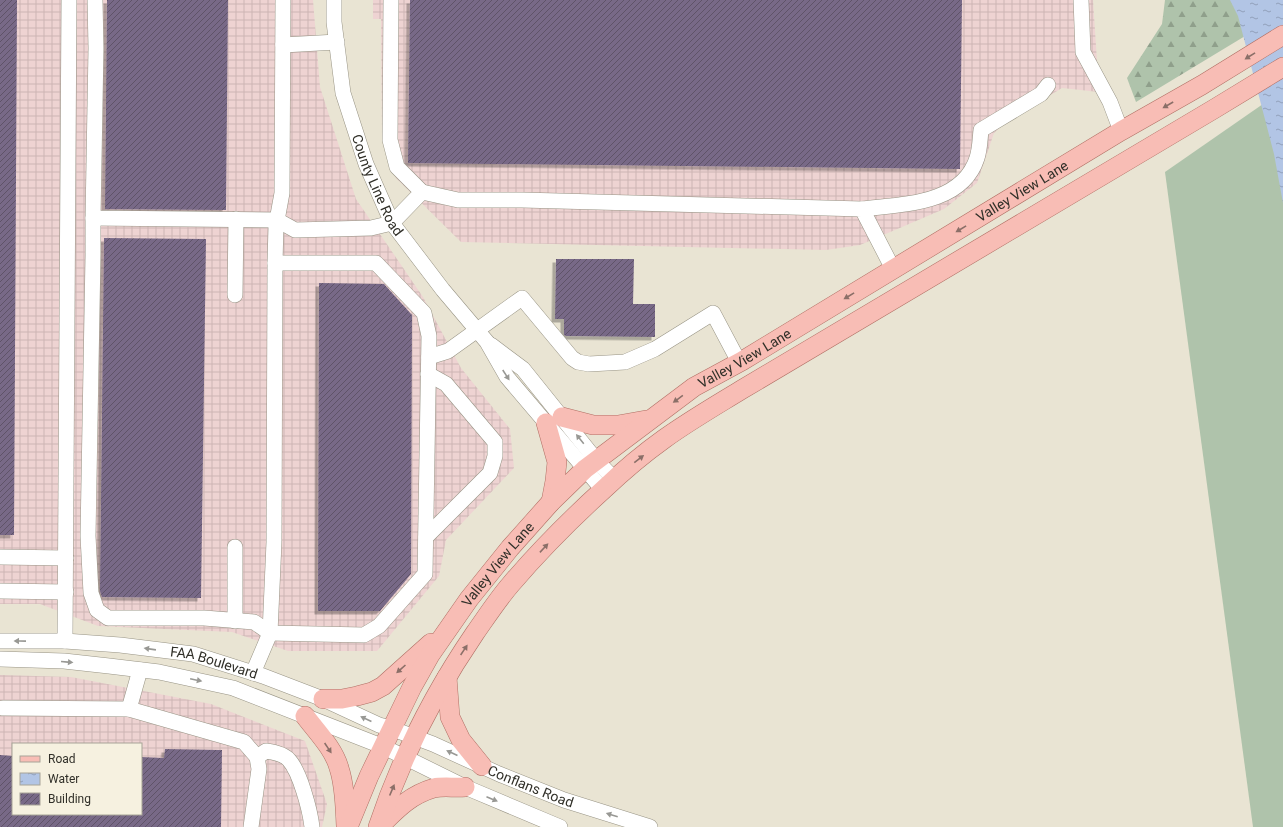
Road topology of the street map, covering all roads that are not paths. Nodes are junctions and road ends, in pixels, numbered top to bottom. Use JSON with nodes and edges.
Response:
{"nodes":[{"id":1,"x":69,"y":0,"type":"edge"},
{"id":2,"x":95,"y":0,"type":"edge"},
{"id":3,"x":284,"y":0,"type":"edge"},
{"id":4,"x":334,"y":0,"type":"edge"},
{"id":5,"x":391,"y":0,"type":"edge"},
{"id":6,"x":1081,"y":0,"type":"edge"},
{"id":7,"x":1283,"y":35,"type":"edge"},
{"id":8,"x":336,"y":42,"type":"junction"},
{"id":9,"x":283,"y":45,"type":"junction"},
{"id":10,"x":1283,"y":67,"type":"edge"},
{"id":11,"x":1048,"y":85,"type":"dead end"},
{"id":12,"x":1122,"y":131,"type":"junction"},
{"id":13,"x":422,"y":192,"type":"junction"},
{"id":14,"x":862,"y":209,"type":"junction"},
{"id":15,"x":93,"y":218,"type":"junction"},
{"id":16,"x":236,"y":219,"type":"junction"},
{"id":17,"x":277,"y":220,"type":"junction"},
{"id":18,"x":392,"y":223,"type":"junction"},
{"id":19,"x":275,"y":263,"type":"junction"},
{"id":20,"x":893,"y":269,"type":"junction"},
{"id":21,"x":908,"y":290,"type":"junction"},
{"id":22,"x":236,"y":295,"type":"dead end"},
{"id":23,"x":482,"y":336,"type":"junction"},
{"id":24,"x":429,"y":357,"type":"junction"},
{"id":25,"x":739,"y":362,"type":"junction"},
{"id":26,"x":428,"y":374,"type":"junction"},
{"id":27,"x":554,"y":420,"type":"junction"},
{"id":28,"x":649,"y":420,"type":"junction"},
{"id":29,"x":590,"y":465,"type":"junction"},
{"id":30,"x":609,"y":485,"type":"junction"},
{"id":31,"x":552,"y":502,"type":"junction"},
{"id":32,"x":426,"y":537,"type":"junction"},
{"id":33,"x":235,"y":547,"type":"dead end"},
{"id":34,"x":0,"y":557,"type":"edge"},
{"id":35,"x":66,"y":558,"type":"junction"},
{"id":36,"x":0,"y":591,"type":"edge"},
{"id":37,"x":66,"y":592,"type":"junction"},
{"id":38,"x":235,"y":620,"type":"junction"},
{"id":39,"x":451,"y":624,"type":"junction"},
{"id":40,"x":270,"y":633,"type":"junction"},
{"id":41,"x":0,"y":641,"type":"edge"},
{"id":42,"x":66,"y":641,"type":"junction"},
{"id":43,"x":0,"y":659,"type":"edge"},
{"id":44,"x":140,"y":670,"type":"junction"},
{"id":45,"x":253,"y":673,"type":"junction"},
{"id":46,"x":447,"y":677,"type":"junction"},
{"id":47,"x":323,"y":699,"type":"junction"},
{"id":48,"x":4,"y":708,"type":"dead end"},
{"id":49,"x":129,"y":710,"type":"junction"},
{"id":50,"x":305,"y":716,"type":"junction"},
{"id":51,"x":393,"y":729,"type":"junction"},
{"id":52,"x":415,"y":737,"type":"junction"},
{"id":53,"x":384,"y":747,"type":"junction"},
{"id":54,"x":257,"y":757,"type":"junction"},
{"id":55,"x":405,"y":759,"type":"junction"},
{"id":56,"x":482,"y":766,"type":"junction"},
{"id":57,"x":465,"y":787,"type":"junction"},
{"id":58,"x":251,"y":827,"type":"edge"},
{"id":59,"x":312,"y":827,"type":"edge"},
{"id":60,"x":347,"y":827,"type":"edge"},
{"id":61,"x":379,"y":827,"type":"edge"},
{"id":62,"x":560,"y":827,"type":"edge"},
{"id":63,"x":650,"y":827,"type":"edge"}],
"edges":[{"from":1,"to":35,"type":"street"},
{"from":2,"to":15,"type":"street"},
{"from":3,"to":9,"type":"street"},
{"from":4,"to":8,"type":"street","name":"County Line Road"},
{"from":5,"to":13,"type":"street"},
{"from":6,"to":12,"type":"street"},
{"from":7,"to":12,"type":"main road","name":"Valley View Lane","one_way":true},
{"from":8,"to":9,"type":"street"},
{"from":8,"to":18,"type":"street","name":"County Line Road"},
{"from":9,"to":17,"type":"street"},
{"from":10,"to":21,"type":"main road","name":"Valley View Lane"},
{"from":11,"to":14,"type":"street"},
{"from":12,"to":20,"type":"main road","name":"Valley View Lane","one_way":true},
{"from":13,"to":14,"type":"street"},
{"from":13,"to":18,"type":"street"},
{"from":14,"to":20,"type":"street"},
{"from":15,"to":16,"type":"street"},
{"from":15,"to":38,"type":"street"},
{"from":16,"to":17,"type":"street"},
{"from":16,"to":22,"type":"street"},
{"from":17,"to":18,"type":"street"},
{"from":17,"to":19,"type":"street"},
{"from":18,"to":23,"type":"street","name":"County Line Road"},
{"from":19,"to":24,"type":"street"},
{"from":19,"to":40,"type":"street"},
{"from":20,"to":21,"type":"main road"},
{"from":20,"to":25,"type":"main road","name":"Valley View Lane","one_way":true},
{"from":30,"to":21,"type":"main road","name":"Valley View Lane","one_way":true},
{"from":23,"to":24,"type":"street"},
{"from":23,"to":25,"type":"street"},
{"from":23,"to":27,"type":"street","name":"County Line Road"},
{"from":24,"to":26,"type":"street"},
{"from":25,"to":28,"type":"main road","name":"Valley View Lane","one_way":true},
{"from":26,"to":32,"type":"street"},
{"from":26,"to":32,"type":"street"},
{"from":27,"to":28,"type":"main road"},
{"from":27,"to":29,"type":"street","name":"County Line Road"},
{"from":27,"to":31,"type":"main road"},
{"from":28,"to":29,"type":"main road","name":"Valley View Lane"},
{"from":29,"to":30,"type":"street","name":"County Line Road"},
{"from":29,"to":31,"type":"main road","name":"Valley View Lane"},
{"from":46,"to":30,"type":"main road","name":"Valley View Lane","one_way":true},
{"from":31,"to":39,"type":"main road","name":"Valley View Lane"},
{"from":32,"to":40,"type":"street"},
{"from":33,"to":38,"type":"street"},
{"from":34,"to":35,"type":"street"},
{"from":35,"to":37,"type":"street"},
{"from":36,"to":37,"type":"street"},
{"from":37,"to":42,"type":"street"},
{"from":38,"to":40,"type":"street"},
{"from":39,"to":47,"type":"main road","one_way":true},
{"from":39,"to":51,"type":"main road","name":"Valley View Lane"},
{"from":40,"to":45,"type":"street"},
{"from":42,"to":41,"type":"street","name":"FAA Boulevard","one_way":true},
{"from":45,"to":42,"type":"street","name":"FAA Boulevard","one_way":true},
{"from":43,"to":44,"type":"street","name":"FAA Boulevard","one_way":true},
{"from":44,"to":49,"type":"street"},
{"from":44,"to":50,"type":"street","name":"FAA Boulevard","one_way":true},
{"from":45,"to":47,"type":"street","name":"FAA Boulevard"},
{"from":46,"to":52,"type":"main road","name":"Valley View Lane"},
{"from":46,"to":56,"type":"main road"},
{"from":51,"to":47,"type":"street","name":"FAA Boulevard","one_way":true},
{"from":48,"to":49,"type":"street"},
{"from":49,"to":54,"type":"street"},
{"from":50,"to":53,"type":"street","name":"FAA Boulevard"},
{"from":50,"to":60,"type":"main road","one_way":true},
{"from":51,"to":52,"type":"street","name":"FAA Boulevard"},
{"from":51,"to":53,"type":"main road","name":"Valley View Lane"},
{"from":52,"to":55,"type":"main road","name":"Valley View Lane"},
{"from":56,"to":52,"type":"street","name":"Conflans Road","one_way":true},
{"from":53,"to":55,"type":"street","name":"FAA Boulevard"},
{"from":53,"to":60,"type":"main road","name":"Valley View Lane"},
{"from":54,"to":58,"type":"street"},
{"from":54,"to":59,"type":"street"},
{"from":55,"to":57,"type":"street","name":"Conflans Road"},
{"from":61,"to":55,"type":"main road","name":"Valley View Lane","one_way":true},
{"from":63,"to":56,"type":"street","name":"Conflans Road","one_way":true},
{"from":57,"to":61,"type":"main road"},
{"from":57,"to":62,"type":"street","name":"Conflans Road","one_way":true}]}
